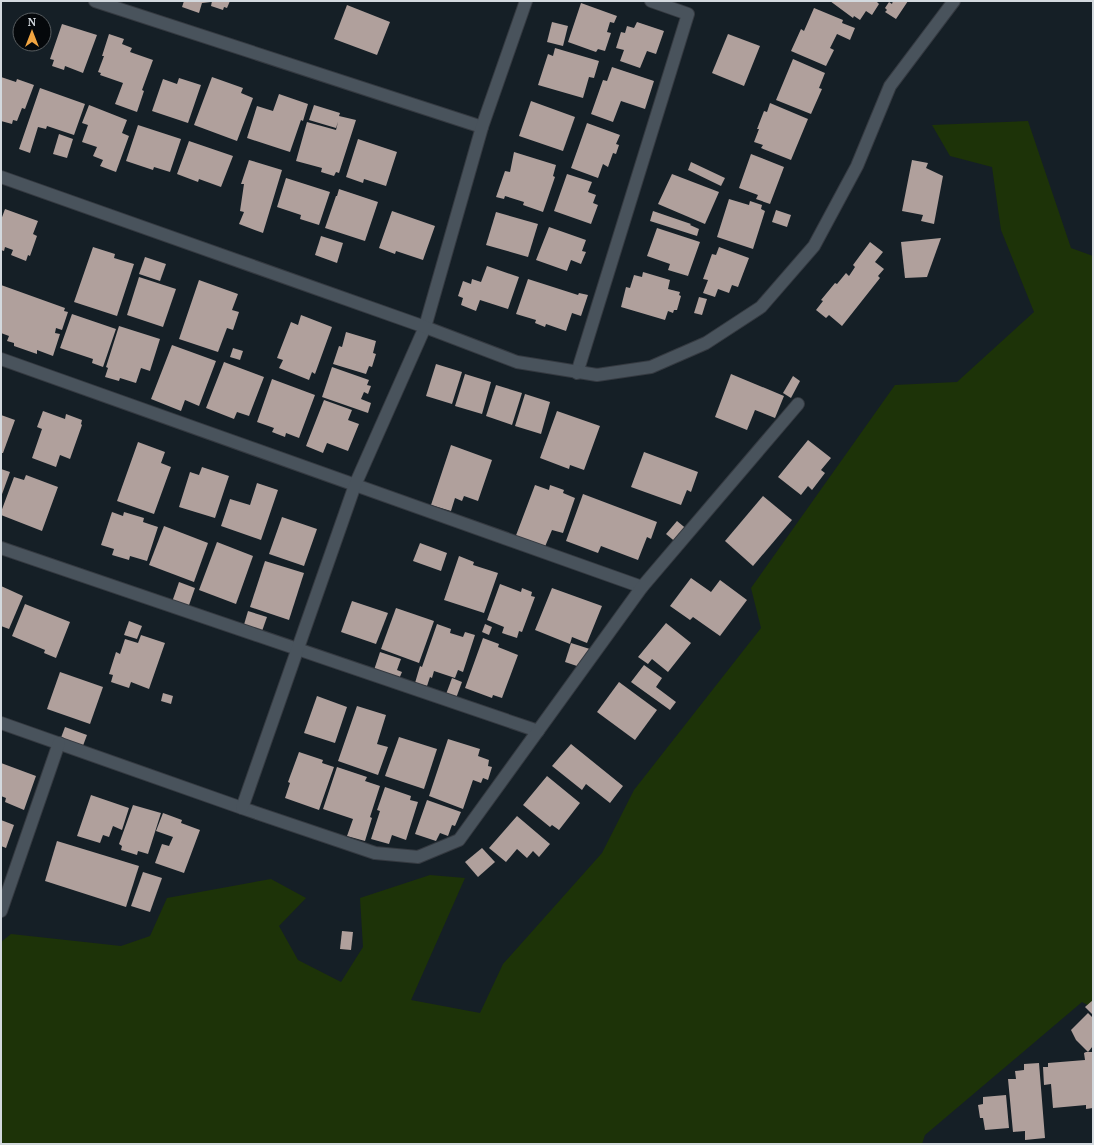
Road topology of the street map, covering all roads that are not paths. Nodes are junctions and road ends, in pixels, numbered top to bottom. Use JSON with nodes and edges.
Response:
{"nodes":[{"id":1,"x":95,"y":1,"type":"edge"},
{"id":2,"x":526,"y":1,"type":"edge"},
{"id":3,"x":651,"y":1,"type":"edge"},
{"id":4,"x":954,"y":1,"type":"edge"},
{"id":5,"x":482,"y":127,"type":"junction"},
{"id":6,"x":1,"y":177,"type":"edge"},
{"id":7,"x":425,"y":328,"type":"junction"},
{"id":8,"x":1,"y":359,"type":"edge"},
{"id":9,"x":576,"y":373,"type":"junction"},
{"id":10,"x":798,"y":404,"type":"dead end"},
{"id":11,"x":355,"y":485,"type":"junction"},
{"id":12,"x":1,"y":548,"type":"edge"},
{"id":13,"x":642,"y":587,"type":"junction"},
{"id":14,"x":298,"y":649,"type":"junction"},
{"id":15,"x":1,"y":723,"type":"edge"},
{"id":16,"x":538,"y":731,"type":"junction"},
{"id":17,"x":59,"y":743,"type":"junction"},
{"id":18,"x":242,"y":808,"type":"junction"},
{"id":19,"x":1,"y":911,"type":"edge"}],
"edges":[{"from":1,"to":5,"type":"street"},
{"from":2,"to":5,"type":"street"},
{"from":3,"to":9,"type":"street"},
{"from":4,"to":9,"type":"street"},
{"from":5,"to":7,"type":"street"},
{"from":6,"to":7,"type":"street"},
{"from":7,"to":9,"type":"street"},
{"from":7,"to":11,"type":"street"},
{"from":8,"to":11,"type":"street"},
{"from":10,"to":13,"type":"street"},
{"from":11,"to":13,"type":"street"},
{"from":11,"to":14,"type":"street"},
{"from":12,"to":14,"type":"street"},
{"from":13,"to":16,"type":"street"},
{"from":14,"to":16,"type":"street"},
{"from":14,"to":18,"type":"street"},
{"from":15,"to":17,"type":"street"},
{"from":16,"to":18,"type":"street"},
{"from":17,"to":18,"type":"street"},
{"from":17,"to":19,"type":"street"}]}
